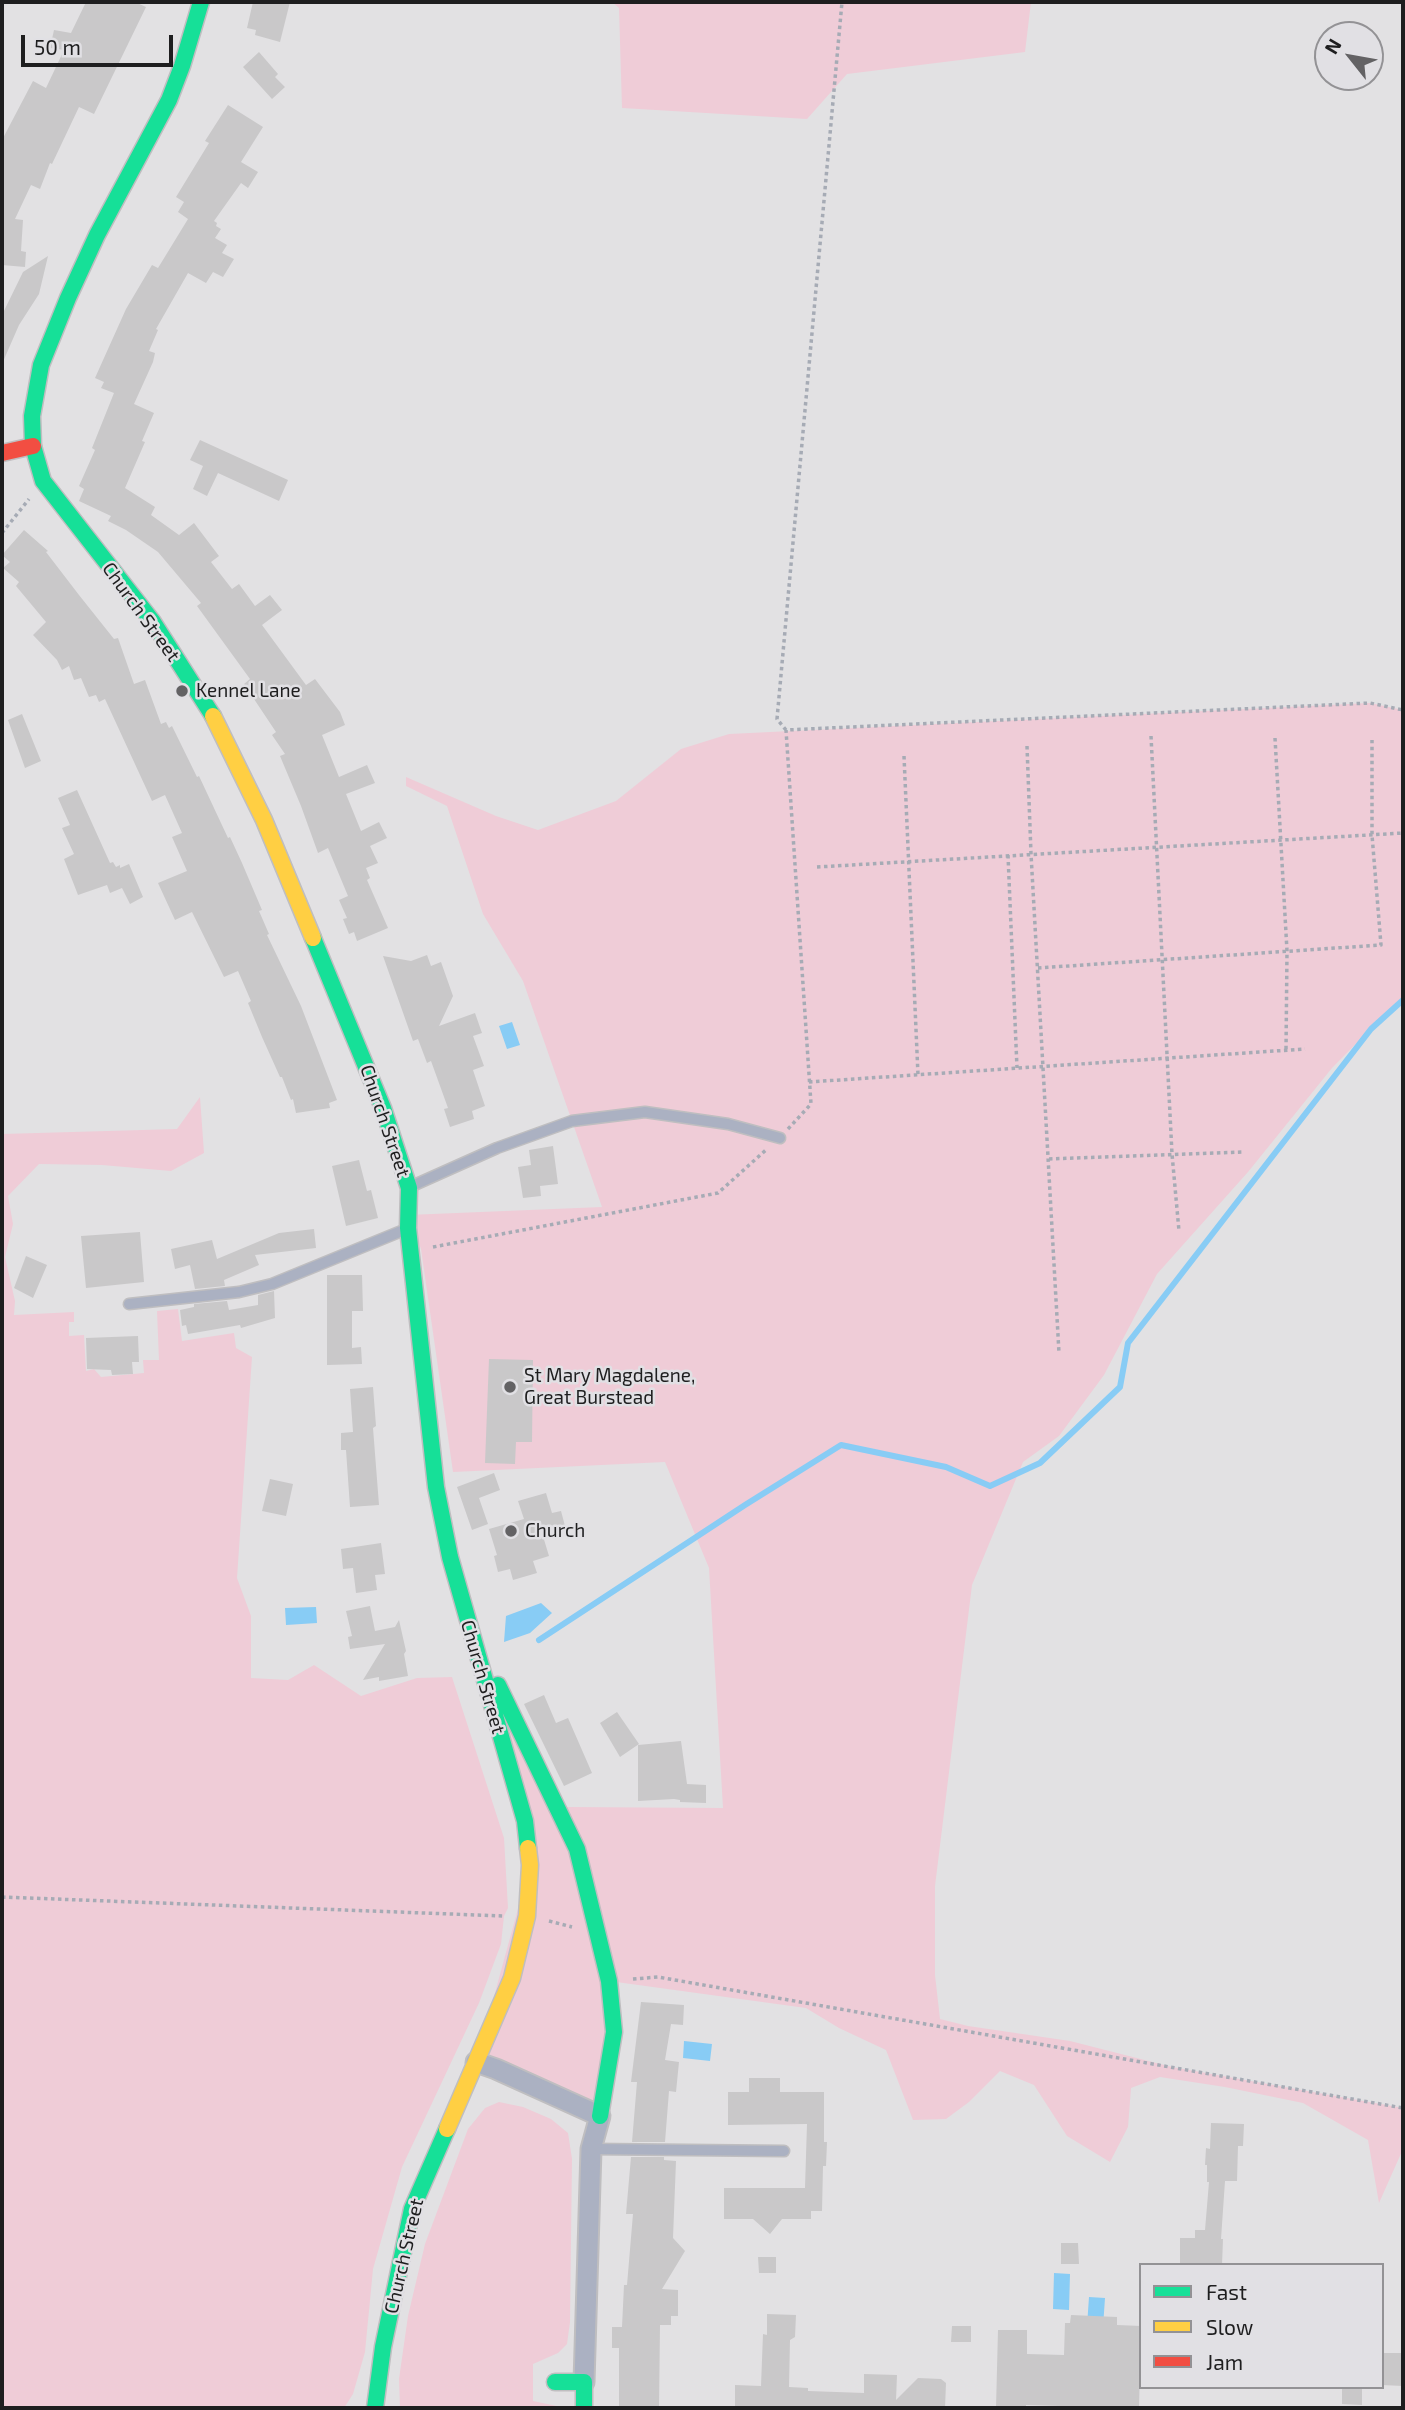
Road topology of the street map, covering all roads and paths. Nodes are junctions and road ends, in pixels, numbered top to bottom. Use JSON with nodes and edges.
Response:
{"nodes":[{"id":1,"x":201,"y":2,"type":"edge"},
{"id":2,"x":842,"y":2,"type":"edge"},
{"id":3,"x":33,"y":446,"type":"junction"},
{"id":4,"x":2,"y":453,"type":"edge"},
{"id":5,"x":43,"y":481,"type":"junction"},
{"id":6,"x":2,"y":533,"type":"edge"},
{"id":7,"x":1403,"y":709,"type":"edge"},
{"id":8,"x":786,"y":730,"type":"junction"},
{"id":9,"x":1151,"y":736,"type":"dead end"},
{"id":10,"x":1275,"y":738,"type":"dead end"},
{"id":11,"x":1372,"y":740,"type":"dead end"},
{"id":12,"x":1027,"y":746,"type":"dead end"},
{"id":13,"x":904,"y":756,"type":"dead end"},
{"id":14,"x":1403,"y":833,"type":"edge"},
{"id":15,"x":1372,"y":835,"type":"junction"},
{"id":16,"x":1282,"y":840,"type":"junction"},
{"id":17,"x":1155,"y":847,"type":"junction"},
{"id":18,"x":1031,"y":854,"type":"junction"},
{"id":19,"x":1008,"y":855,"type":"junction"},
{"id":20,"x":909,"y":861,"type":"junction"},
{"id":21,"x":817,"y":867,"type":"dead end"},
{"id":22,"x":1287,"y":951,"type":"junction"},
{"id":23,"x":1162,"y":958,"type":"junction"},
{"id":24,"x":1038,"y":968,"type":"junction"},
{"id":25,"x":1305,"y":1049,"type":"dead end"},
{"id":26,"x":1286,"y":1051,"type":"junction"},
{"id":27,"x":1168,"y":1058,"type":"junction"},
{"id":28,"x":1044,"y":1066,"type":"junction"},
{"id":29,"x":1017,"y":1068,"type":"junction"},
{"id":30,"x":918,"y":1075,"type":"junction"},
{"id":31,"x":809,"y":1082,"type":"junction"},
{"id":32,"x":780,"y":1138,"type":"junction"},
{"id":33,"x":1242,"y":1152,"type":"dead end"},
{"id":34,"x":1172,"y":1154,"type":"junction"},
{"id":35,"x":1049,"y":1159,"type":"junction"},
{"id":36,"x":409,"y":1188,"type":"junction"},
{"id":37,"x":408,"y":1228,"type":"junction"},
{"id":38,"x":1179,"y":1231,"type":"dead end"},
{"id":39,"x":410,"y":1252,"type":"junction"},
{"id":40,"x":129,"y":1304,"type":"dead end"},
{"id":41,"x":1059,"y":1353,"type":"dead end"},
{"id":42,"x":475,"y":1650,"type":"junction"},
{"id":43,"x":2,"y":1897,"type":"edge"},
{"id":44,"x":527,"y":1916,"type":"junction"},
{"id":45,"x":597,"y":1932,"type":"junction"},
{"id":46,"x":609,"y":1981,"type":"junction"},
{"id":47,"x":476,"y":2062,"type":"junction"},
{"id":48,"x":1403,"y":2108,"type":"edge"},
{"id":49,"x":600,"y":2116,"type":"junction"},
{"id":50,"x":591,"y":2149,"type":"junction"},
{"id":51,"x":784,"y":2151,"type":"dead end"},
{"id":52,"x":555,"y":2382,"type":"dead end"},
{"id":53,"x":584,"y":2382,"type":"junction"},
{"id":54,"x":375,"y":2408,"type":"edge"},
{"id":55,"x":584,"y":2408,"type":"edge"}],
"edges":[{"from":1,"to":3,"type":"street","name":"Church Street"},
{"from":2,"to":8,"type":"path"},
{"from":3,"to":4,"type":"street"},
{"from":3,"to":5,"type":"street","name":"Church Street"},
{"from":5,"to":6,"type":"path"},
{"from":5,"to":36,"type":"street","name":"Church Street"},
{"from":7,"to":8,"type":"path"},
{"from":8,"to":31,"type":"path"},
{"from":9,"to":17,"type":"path"},
{"from":10,"to":16,"type":"path"},
{"from":11,"to":15,"type":"path"},
{"from":12,"to":18,"type":"path"},
{"from":13,"to":20,"type":"path"},
{"from":14,"to":15,"type":"path"},
{"from":15,"to":16,"type":"path"},
{"from":15,"to":22,"type":"path"},
{"from":16,"to":17,"type":"path"},
{"from":16,"to":22,"type":"path"},
{"from":17,"to":18,"type":"path"},
{"from":17,"to":23,"type":"path"},
{"from":18,"to":19,"type":"path"},
{"from":18,"to":24,"type":"path"},
{"from":19,"to":20,"type":"path"},
{"from":19,"to":29,"type":"path"},
{"from":20,"to":21,"type":"path"},
{"from":20,"to":30,"type":"path"},
{"from":22,"to":23,"type":"path"},
{"from":22,"to":26,"type":"path"},
{"from":23,"to":24,"type":"path"},
{"from":23,"to":27,"type":"path"},
{"from":24,"to":28,"type":"path"},
{"from":25,"to":26,"type":"path"},
{"from":26,"to":27,"type":"path"},
{"from":27,"to":28,"type":"path"},
{"from":27,"to":34,"type":"path"},
{"from":28,"to":29,"type":"path"},
{"from":28,"to":35,"type":"path"},
{"from":29,"to":30,"type":"path"},
{"from":30,"to":31,"type":"path"},
{"from":31,"to":32,"type":"path"},
{"from":32,"to":36,"type":"lane"},
{"from":32,"to":39,"type":"path"},
{"from":33,"to":34,"type":"path"},
{"from":34,"to":35,"type":"path"},
{"from":34,"to":38,"type":"path"},
{"from":35,"to":41,"type":"path"},
{"from":36,"to":37,"type":"street","name":"Church Street"},
{"from":37,"to":39,"type":"street","name":"Church Street"},
{"from":37,"to":40,"type":"lane"},
{"from":39,"to":42,"type":"street","name":"Church Street"},
{"from":42,"to":44,"type":"street","name":"Church Street"},
{"from":42,"to":45,"type":"street"},
{"from":43,"to":44,"type":"path"},
{"from":44,"to":45,"type":"path"},
{"from":44,"to":47,"type":"street","name":"Church Street"},
{"from":45,"to":46,"type":"street"},
{"from":46,"to":48,"type":"path"},
{"from":46,"to":49,"type":"street"},
{"from":47,"to":49,"type":"street"},
{"from":47,"to":54,"type":"street","name":"Church Street"},
{"from":49,"to":50,"type":"street"},
{"from":50,"to":51,"type":"lane"},
{"from":50,"to":53,"type":"street"},
{"from":52,"to":53,"type":"street"},
{"from":53,"to":55,"type":"street"}]}
